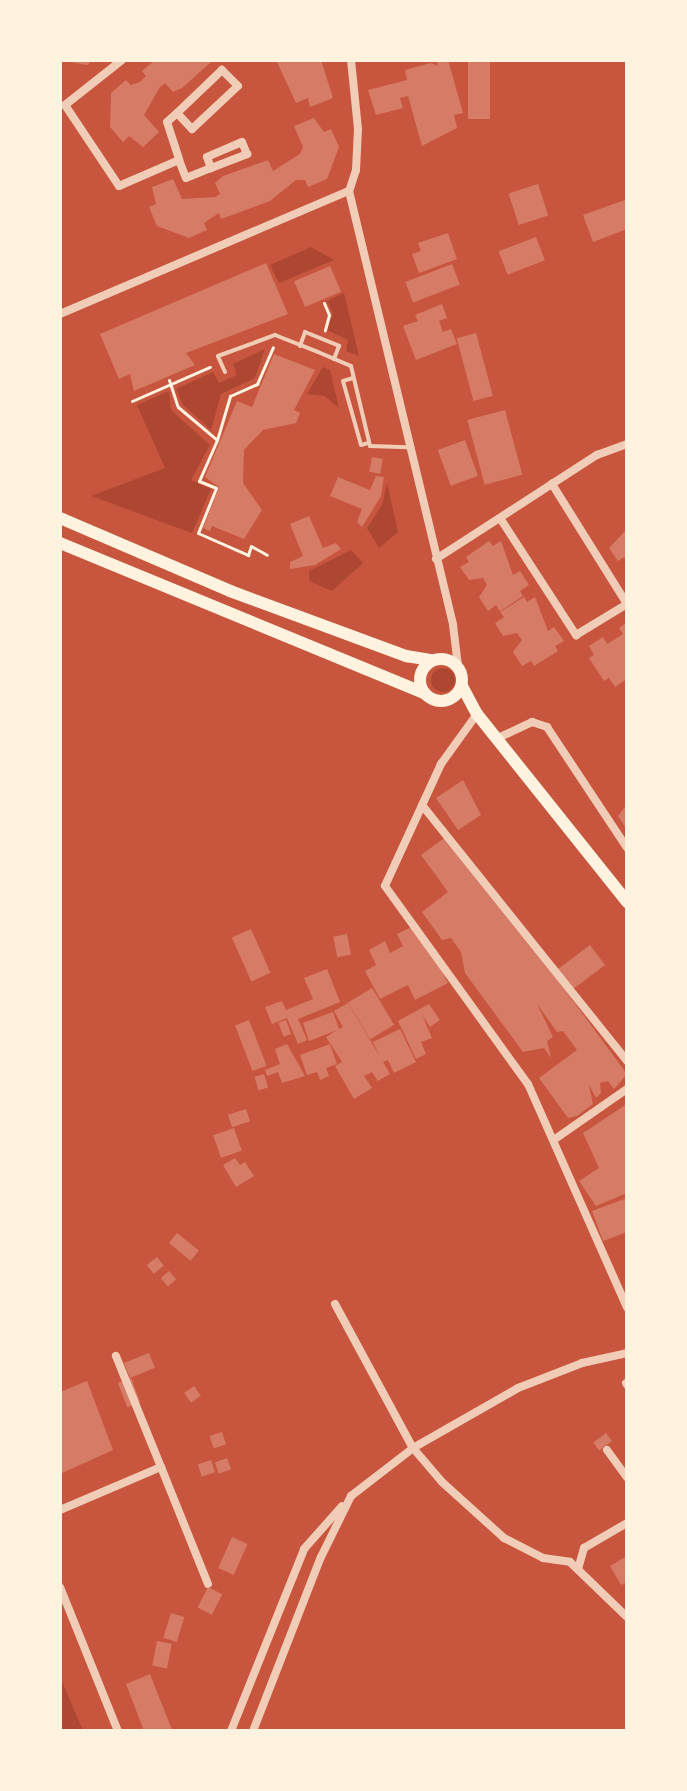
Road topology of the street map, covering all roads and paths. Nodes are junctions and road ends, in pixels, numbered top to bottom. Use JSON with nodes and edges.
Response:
{"nodes":[{"id":1,"x":122,"y":60,"type":"edge"},
{"id":2,"x":351,"y":60,"type":"edge"},
{"id":3,"x":62,"y":102,"type":"edge"},
{"id":4,"x":177,"y":113,"type":"junction"},
{"id":5,"x":179,"y":160,"type":"junction"},
{"id":6,"x":211,"y":168,"type":"junction"},
{"id":7,"x":349,"y":191,"type":"junction"},
{"id":8,"x":60,"y":314,"type":"edge"},
{"id":9,"x":278,"y":336,"type":"junction"},
{"id":10,"x":300,"y":346,"type":"junction"},
{"id":11,"x":334,"y":359,"type":"junction"},
{"id":12,"x":221,"y":362,"type":"junction"},
{"id":13,"x":225,"y":372,"type":"dead end"},
{"id":14,"x":353,"y":378,"type":"junction"},
{"id":15,"x":170,"y":382,"type":"junction"},
{"id":16,"x":132,"y":401,"type":"dead end"},
{"id":17,"x":217,"y":440,"type":"junction"},
{"id":18,"x":370,"y":443,"type":"junction"},
{"id":19,"x":627,"y":444,"type":"edge"},
{"id":20,"x":408,"y":447,"type":"junction"},
{"id":21,"x":552,"y":484,"type":"junction"},
{"id":22,"x":60,"y":518,"type":"edge"},
{"id":23,"x":500,"y":518,"type":"junction"},
{"id":24,"x":60,"y":543,"type":"edge"},
{"id":25,"x":267,"y":555,"type":"dead end"},
{"id":26,"x":436,"y":559,"type":"junction"},
{"id":27,"x":432,"y":660,"type":"junction"},
{"id":28,"x":458,"y":666,"type":"junction"},
{"id":29,"x":462,"y":686,"type":"junction"},
{"id":30,"x":424,"y":693,"type":"junction"},
{"id":31,"x":447,"y":701,"type":"junction"},
{"id":32,"x":477,"y":714,"type":"junction"},
{"id":33,"x":498,"y":738,"type":"junction"},
{"id":34,"x":422,"y":805,"type":"junction"},
{"id":35,"x":627,"y":848,"type":"edge"},
{"id":36,"x":627,"y":902,"type":"edge"},
{"id":37,"x":627,"y":1061,"type":"edge"},
{"id":38,"x":627,"y":1089,"type":"edge"},
{"id":39,"x":555,"y":1139,"type":"junction"},
{"id":40,"x":335,"y":1304,"type":"dead end"},
{"id":41,"x":627,"y":1307,"type":"edge"},
{"id":42,"x":627,"y":1353,"type":"edge"},
{"id":43,"x":116,"y":1356,"type":"dead end"},
{"id":44,"x":413,"y":1448,"type":"junction"},
{"id":45,"x":607,"y":1450,"type":"dead end"},
{"id":46,"x":161,"y":1467,"type":"junction"},
{"id":47,"x":627,"y":1478,"type":"edge"},
{"id":48,"x":351,"y":1496,"type":"junction"},
{"id":49,"x":60,"y":1510,"type":"edge"},
{"id":50,"x":627,"y":1523,"type":"edge"},
{"id":51,"x":578,"y":1569,"type":"junction"},
{"id":52,"x":208,"y":1584,"type":"dead end"},
{"id":53,"x":60,"y":1587,"type":"edge"},
{"id":54,"x":626,"y":1614,"type":"edge"},
{"id":55,"x":118,"y":1731,"type":"edge"},
{"id":56,"x":231,"y":1731,"type":"edge"},
{"id":57,"x":253,"y":1731,"type":"edge"}],
"edges":[{"from":1,"to":3,"type":"street"},
{"from":2,"to":7,"type":"street"},
{"from":3,"to":5,"type":"street"},
{"from":4,"to":4,"type":"street"},
{"from":4,"to":5,"type":"street"},
{"from":5,"to":6,"type":"street"},
{"from":6,"to":6,"type":"street"},
{"from":7,"to":8,"type":"street"},
{"from":7,"to":20,"type":"street"},
{"from":9,"to":10,"type":"lane"},
{"from":9,"to":12,"type":"lane"},
{"from":9,"to":17,"type":"path"},
{"from":10,"to":11,"type":"lane"},
{"from":10,"to":11,"type":"lane"},
{"from":11,"to":14,"type":"lane"},
{"from":12,"to":13,"type":"lane"},
{"from":12,"to":15,"type":"path"},
{"from":14,"to":18,"type":"lane"},
{"from":14,"to":18,"type":"lane"},
{"from":15,"to":16,"type":"path"},
{"from":15,"to":17,"type":"path"},
{"from":17,"to":25,"type":"path"},
{"from":18,"to":20,"type":"lane"},
{"from":19,"to":21,"type":"street"},
{"from":20,"to":26,"type":"street"},
{"from":21,"to":23,"type":"street"},
{"from":21,"to":23,"type":"street"},
{"from":22,"to":27,"type":"main road"},
{"from":23,"to":26,"type":"street"},
{"from":24,"to":30,"type":"main road"},
{"from":26,"to":28,"type":"street"},
{"from":27,"to":28,"type":"main road"},
{"from":27,"to":30,"type":"main road"},
{"from":28,"to":29,"type":"main road"},
{"from":29,"to":31,"type":"main road"},
{"from":29,"to":32,"type":"main road"},
{"from":30,"to":31,"type":"main road"},
{"from":31,"to":32,"type":"main road"},
{"from":32,"to":33,"type":"main road"},
{"from":32,"to":34,"type":"street"},
{"from":33,"to":35,"type":"street"},
{"from":33,"to":36,"type":"main road"},
{"from":34,"to":37,"type":"street"},
{"from":34,"to":39,"type":"street"},
{"from":38,"to":39,"type":"street"},
{"from":39,"to":41,"type":"street"},
{"from":40,"to":44,"type":"street"},
{"from":42,"to":44,"type":"street"},
{"from":43,"to":46,"type":"street"},
{"from":44,"to":48,"type":"street"},
{"from":44,"to":51,"type":"street"},
{"from":45,"to":47,"type":"street"},
{"from":46,"to":49,"type":"street"},
{"from":46,"to":52,"type":"street"},
{"from":48,"to":56,"type":"street"},
{"from":48,"to":57,"type":"street"},
{"from":50,"to":51,"type":"street"},
{"from":51,"to":54,"type":"street"},
{"from":53,"to":55,"type":"street"}]}
